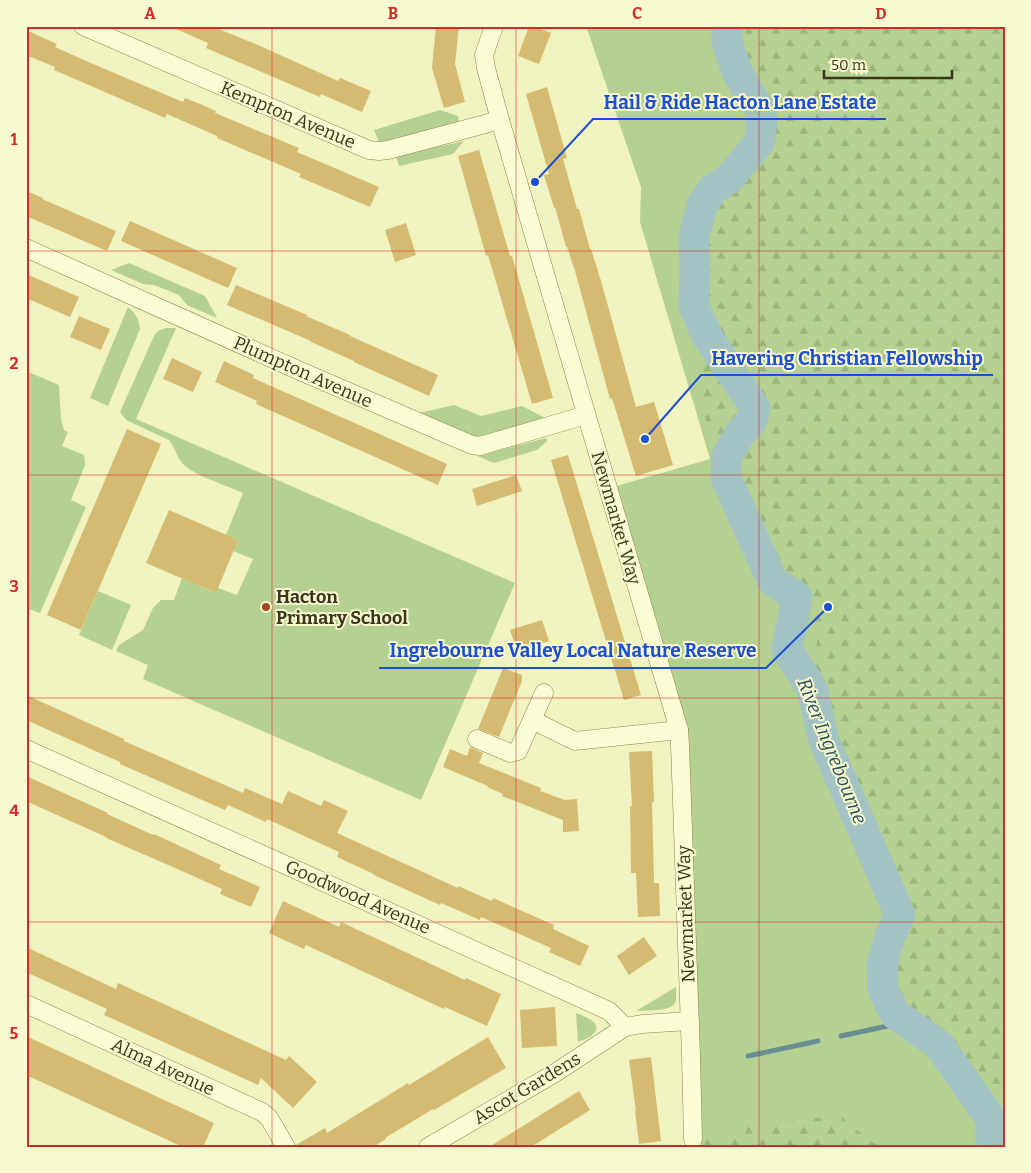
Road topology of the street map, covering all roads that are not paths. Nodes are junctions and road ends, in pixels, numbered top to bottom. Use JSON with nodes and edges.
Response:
{"nodes":[{"id":1,"x":83,"y":26,"type":"edge"},
{"id":2,"x":494,"y":26,"type":"edge"},
{"id":3,"x":500,"y":120,"type":"junction"},
{"id":4,"x":26,"y":248,"type":"edge"},
{"id":5,"x":586,"y":415,"type":"junction"},
{"id":6,"x":544,"y":693,"type":"dead end"},
{"id":7,"x":532,"y":720,"type":"junction"},
{"id":8,"x":679,"y":730,"type":"junction"},
{"id":9,"x":477,"y":739,"type":"dead end"},
{"id":10,"x":26,"y":750,"type":"edge"},
{"id":11,"x":26,"y":1004,"type":"edge"},
{"id":12,"x":690,"y":1021,"type":"junction"},
{"id":13,"x":624,"y":1027,"type":"junction"},
{"id":14,"x":692,"y":1139,"type":"dead end"},
{"id":15,"x":286,"y":1147,"type":"edge"},
{"id":16,"x":428,"y":1147,"type":"edge"}],
"edges":[{"from":1,"to":3,"type":"street","name":"Kempton Avenue"},
{"from":2,"to":3,"type":"street","name":"Newmarket Way"},
{"from":3,"to":5,"type":"street","name":"Newmarket Way"},
{"from":4,"to":5,"type":"street","name":"Plumpton Avenue"},
{"from":5,"to":8,"type":"street","name":"Newmarket Way"},
{"from":6,"to":7,"type":"street"},
{"from":7,"to":8,"type":"street"},
{"from":7,"to":9,"type":"street"},
{"from":8,"to":12,"type":"street","name":"Newmarket Way"},
{"from":10,"to":13,"type":"street","name":"Goodwood Avenue"},
{"from":11,"to":15,"type":"street","name":"Alma Avenue"},
{"from":12,"to":13,"type":"street"},
{"from":12,"to":14,"type":"street","name":"Newmarket Way"},
{"from":13,"to":16,"type":"street","name":"Ascot Gardens"}]}
